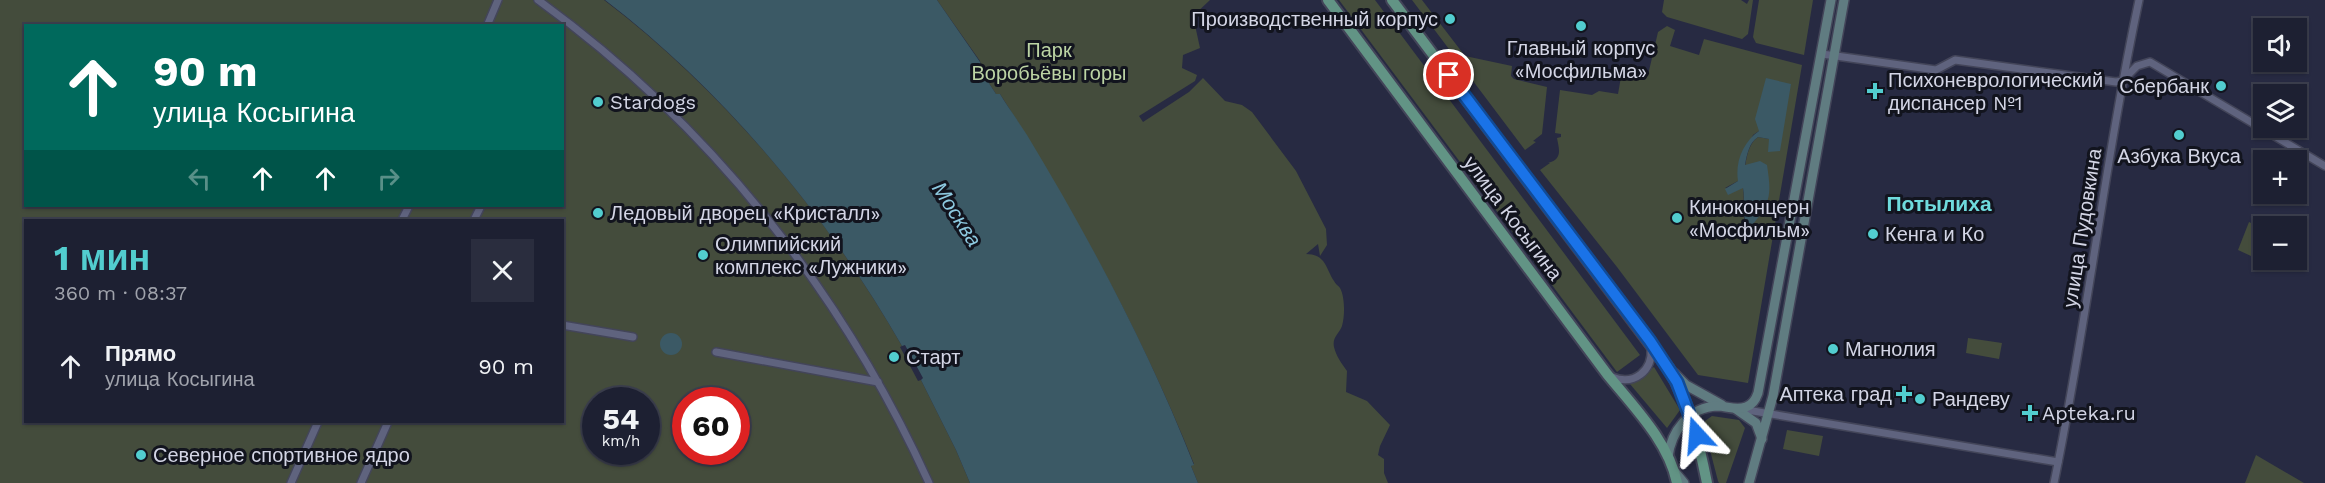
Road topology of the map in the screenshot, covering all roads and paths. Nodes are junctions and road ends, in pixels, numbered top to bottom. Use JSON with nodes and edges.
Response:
{"nodes":[{"id":1,"x":498,"y":0,"type":"edge"},
{"id":2,"x":538,"y":0,"type":"edge"},
{"id":3,"x":1328,"y":0,"type":"edge"},
{"id":4,"x":1392,"y":0,"type":"edge"},
{"id":5,"x":1831,"y":0,"type":"edge"},
{"id":6,"x":1844,"y":0,"type":"edge"},
{"id":7,"x":2139,"y":0,"type":"edge"},
{"id":8,"x":562,"y":17,"type":"junction"},
{"id":9,"x":488,"y":24,"type":"edge"},
{"id":10,"x":559,"y":24,"type":"edge"},
{"id":11,"x":1822,"y":54,"type":"junction"},
{"id":12,"x":1834,"y":56,"type":"junction"},
{"id":13,"x":2122,"y":81,"type":"junction"},
{"id":14,"x":2325,"y":166,"type":"edge"},
{"id":15,"x":564,"y":325,"type":"edge"},
{"id":16,"x":633,"y":337,"type":"dead end"},
{"id":17,"x":1650,"y":341,"type":"junction"},
{"id":18,"x":716,"y":352,"type":"dead end"},
{"id":19,"x":1669,"y":369,"type":"junction"},
{"id":20,"x":1607,"y":374,"type":"junction"},
{"id":21,"x":878,"y":382,"type":"junction"},
{"id":22,"x":1724,"y":407,"type":"junction"},
{"id":23,"x":1736,"y":409,"type":"junction"},
{"id":24,"x":1770,"y":413,"type":"junction"},
{"id":25,"x":1691,"y":416,"type":"junction"},
{"id":26,"x":318,"y":423,"type":"edge"},
{"id":27,"x":388,"y":423,"type":"edge"},
{"id":28,"x":1762,"y":439,"type":"junction"},
{"id":29,"x":1668,"y":457,"type":"junction"},
{"id":30,"x":2058,"y":462,"type":"junction"},
{"id":31,"x":1674,"y":471,"type":"junction"},
{"id":32,"x":291,"y":483,"type":"edge"},
{"id":33,"x":361,"y":483,"type":"edge"},
{"id":34,"x":929,"y":483,"type":"edge"},
{"id":35,"x":1677,"y":483,"type":"edge"},
{"id":36,"x":1684,"y":483,"type":"edge"},
{"id":37,"x":1707,"y":483,"type":"edge"},
{"id":38,"x":1749,"y":483,"type":"edge"},
{"id":39,"x":2054,"y":483,"type":"edge"}],
"edges":[{"from":1,"to":9,"type":"street"},
{"from":2,"to":8,"type":"street"},
{"from":3,"to":20,"type":"main road","name":"улица Косыгина"},
{"from":4,"to":17,"type":"main road","name":"улица Косыгина"},
{"from":5,"to":11,"type":"main road"},
{"from":6,"to":12,"type":"main road"},
{"from":7,"to":13,"type":"street","name":"улица Пудовкина"},
{"from":8,"to":10,"type":"street"},
{"from":8,"to":21,"type":"street"},
{"from":11,"to":12,"type":"street"},
{"from":11,"to":23,"type":"main road"},
{"from":12,"to":13,"type":"street"},
{"from":12,"to":24,"type":"main road"},
{"from":13,"to":14,"type":"street"},
{"from":13,"to":30,"type":"street","name":"улица Пудовкина"},
{"from":15,"to":16,"type":"street"},
{"from":17,"to":19,"type":"main road","name":"улица Косыгина"},
{"from":17,"to":20,"type":"street"},
{"from":18,"to":21,"type":"street"},
{"from":19,"to":22,"type":"main road"},
{"from":19,"to":25,"type":"main road","name":"улица Косыгина"},
{"from":20,"to":29,"type":"main road","name":"улица Косыгина"},
{"from":21,"to":34,"type":"street"},
{"from":22,"to":23,"type":"main road"},
{"from":22,"to":25,"type":"main road"},
{"from":23,"to":24,"type":"street"},
{"from":23,"to":28,"type":"main road"},
{"from":24,"to":28,"type":"main road"},
{"from":24,"to":30,"type":"street"},
{"from":25,"to":29,"type":"main road"},
{"from":25,"to":37,"type":"main road","name":"улица Косыгина"},
{"from":26,"to":32,"type":"street"},
{"from":27,"to":33,"type":"street"},
{"from":28,"to":38,"type":"main road"},
{"from":29,"to":31,"type":"main road","name":"улица Косыгина"},
{"from":30,"to":39,"type":"street","name":"улица Пудовкина"},
{"from":31,"to":35,"type":"main road","name":"улица Косыгина"},
{"from":31,"to":36,"type":"main road","name":"улица Косыгина"}]}
